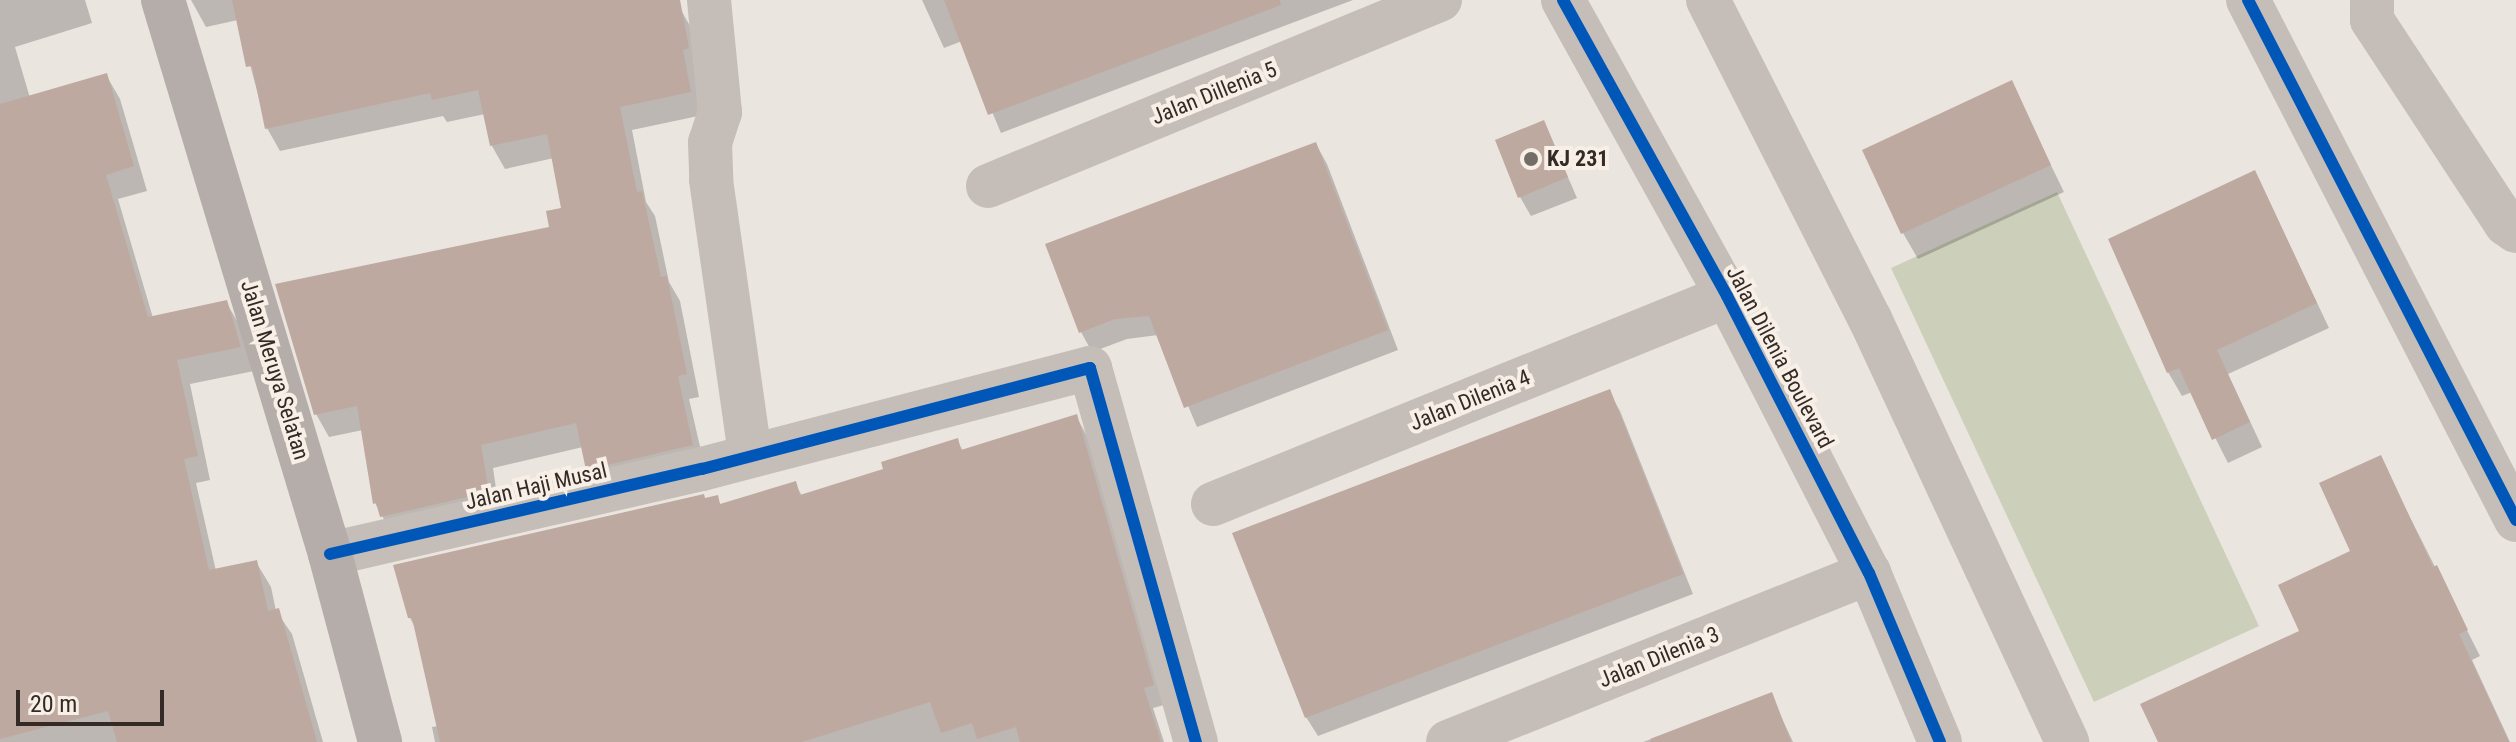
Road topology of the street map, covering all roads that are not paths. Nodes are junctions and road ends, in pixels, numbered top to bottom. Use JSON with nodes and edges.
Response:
{"nodes":[{"id":1,"x":163,"y":0,"type":"edge"},
{"id":2,"x":709,"y":0,"type":"edge"},
{"id":3,"x":1440,"y":0,"type":"edge"},
{"id":4,"x":1563,"y":0,"type":"edge"},
{"id":5,"x":2248,"y":0,"type":"edge"},
{"id":6,"x":2372,"y":0,"type":"edge"},
{"id":7,"x":1715,"y":3,"type":"edge"},
{"id":8,"x":988,"y":186,"type":"dead end"},
{"id":9,"x":2516,"y":231,"type":"edge"},
{"id":10,"x":1727,"y":296,"type":"junction"},
{"id":11,"x":750,"y":454,"type":"junction"},
{"id":12,"x":1213,"y":504,"type":"dead end"},
{"id":13,"x":2516,"y":520,"type":"edge"},
{"id":14,"x":330,"y":554,"type":"junction"},
{"id":15,"x":1869,"y":573,"type":"junction"},
{"id":16,"x":380,"y":742,"type":"edge"},
{"id":17,"x":1196,"y":742,"type":"edge"},
{"id":18,"x":1448,"y":742,"type":"edge"},
{"id":19,"x":1940,"y":742,"type":"edge"},
{"id":20,"x":2067,"y":742,"type":"edge"}],
"edges":[{"from":1,"to":14,"type":"main road","name":"Jalan Meruya Selatan"},
{"from":2,"to":11,"type":"street"},
{"from":3,"to":8,"type":"street","name":"Jalan Dillenia 5"},
{"from":4,"to":10,"type":"street","name":"Jalan Dilenia Boulevard"},
{"from":5,"to":13,"type":"street"},
{"from":6,"to":9,"type":"street"},
{"from":7,"to":20,"type":"street"},
{"from":10,"to":12,"type":"street","name":"Jalan Dilenia 4"},
{"from":10,"to":15,"type":"street","name":"Jalan Dilenia Boulevard"},
{"from":11,"to":14,"type":"street","name":"Jalan Haji Musal"},
{"from":11,"to":17,"type":"street","name":"Jalan Haji Musal"},
{"from":14,"to":16,"type":"main road","name":"Jalan Meruya Selatan"},
{"from":15,"to":18,"type":"street","name":"Jalan Dilenia 3"},
{"from":15,"to":19,"type":"street","name":"Jalan Dilenia Boulevard"}]}
